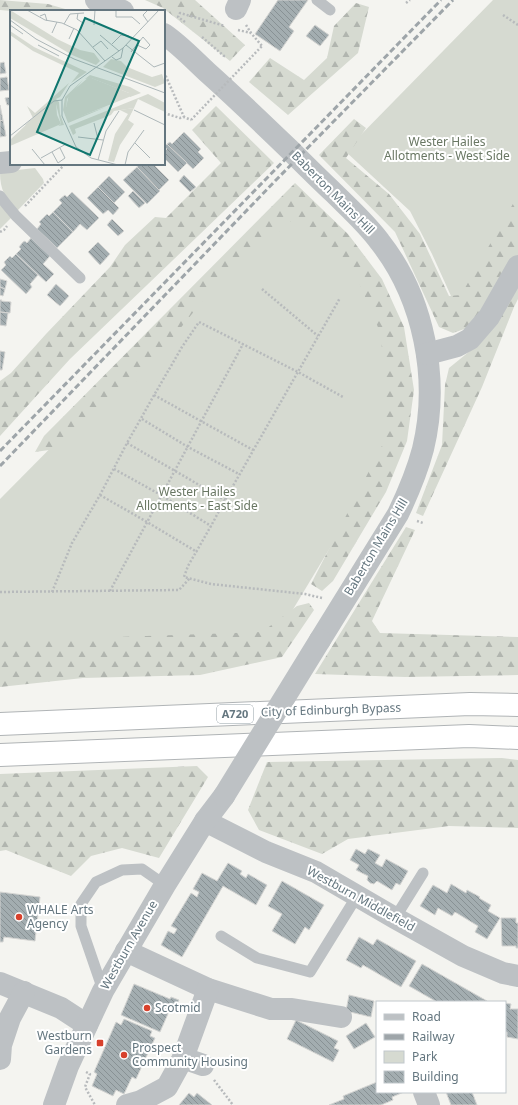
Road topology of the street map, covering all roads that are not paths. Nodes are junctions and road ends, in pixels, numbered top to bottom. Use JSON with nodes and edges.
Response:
{"nodes":[{"id":1,"x":96,"y":0,"type":"edge"},
{"id":2,"x":317,"y":0,"type":"edge"},
{"id":3,"x":121,"y":10,"type":"edge"},
{"id":4,"x":330,"y":10,"type":"dead end"},
{"id":5,"x":165,"y":35,"type":"edge"},
{"id":6,"x":10,"y":162,"type":"edge"},
{"id":7,"x":0,"y":164,"type":"edge"},
{"id":8,"x":0,"y":196,"type":"edge"},
{"id":9,"x":518,"y":266,"type":"edge"},
{"id":10,"x":80,"y":278,"type":"dead end"},
{"id":11,"x":427,"y":354,"type":"junction"},
{"id":12,"x":518,"y":705,"type":"edge"},
{"id":13,"x":0,"y":724,"type":"edge"},
{"id":14,"x":518,"y":738,"type":"edge"},
{"id":15,"x":0,"y":755,"type":"edge"},
{"id":16,"x":224,"y":796,"type":"joint"},
{"id":17,"x":205,"y":821,"type":"junction"},
{"id":18,"x":423,"y":873,"type":"dead end"},
{"id":19,"x":164,"y":885,"type":"junction"},
{"id":20,"x":356,"y":896,"type":"junction"},
{"id":21,"x":395,"y":918,"type":"junction"},
{"id":22,"x":221,"y":936,"type":"dead end"},
{"id":23,"x":126,"y":951,"type":"junction"},
{"id":24,"x":518,"y":976,"type":"edge"},
{"id":25,"x":0,"y":983,"type":"edge"},
{"id":26,"x":208,"y":990,"type":"junction"},
{"id":27,"x":103,"y":991,"type":"junction"},
{"id":28,"x":24,"y":992,"type":"junction"},
{"id":29,"x":340,"y":1017,"type":"dead end"},
{"id":30,"x":87,"y":1025,"type":"junction"},
{"id":31,"x":183,"y":1058,"type":"junction"},
{"id":32,"x":0,"y":1059,"type":"edge"},
{"id":33,"x":203,"y":1065,"type":"road end"},
{"id":34,"x":424,"y":1093,"type":"edge"},
{"id":35,"x":54,"y":1105,"type":"edge"},
{"id":36,"x":127,"y":1105,"type":"edge"},
{"id":37,"x":429,"y":1105,"type":"edge"}],
"edges":[{"from":1,"to":3,"type":"street"},
{"from":2,"to":4,"type":"lane"},
{"from":5,"to":11,"type":"street","name":"Baberton Mains Hill"},
{"from":6,"to":7,"type":"street"},
{"from":8,"to":10,"type":"lane"},
{"from":9,"to":11,"type":"street"},
{"from":11,"to":16,"type":"street","name":"Baberton Mains Hill","bridge":true},
{"from":12,"to":13,"type":"highway","name":"City of Edinburgh Bypass","number":"A720"},
{"from":14,"to":15,"type":"highway"},
{"from":16,"to":17,"type":"street","name":"Westburn Avenue"},
{"from":17,"to":19,"type":"street","name":"Westburn Avenue"},
{"from":17,"to":20,"type":"street","name":"Westburn Middlefield"},
{"from":18,"to":21,"type":"lane"},
{"from":19,"to":23,"type":"street","name":"Westburn Avenue"},
{"from":19,"to":27,"type":"lane"},
{"from":20,"to":21,"type":"street","name":"Westburn Middlefield"},
{"from":20,"to":22,"type":"lane"},
{"from":21,"to":24,"type":"street","name":"Westburn Middlefield"},
{"from":23,"to":26,"type":"street"},
{"from":23,"to":27,"type":"street","name":"Westburn Avenue"},
{"from":25,"to":28,"type":"street"},
{"from":26,"to":29,"type":"street"},
{"from":26,"to":31,"type":"street"},
{"from":27,"to":30,"type":"street","name":"Westburn Avenue"},
{"from":28,"to":30,"type":"street"},
{"from":28,"to":32,"type":"street"},
{"from":30,"to":35,"type":"street","name":"Westburn Avenue"},
{"from":31,"to":33,"type":"street"},
{"from":31,"to":36,"type":"street"},
{"from":34,"to":37,"type":"street"}]}
